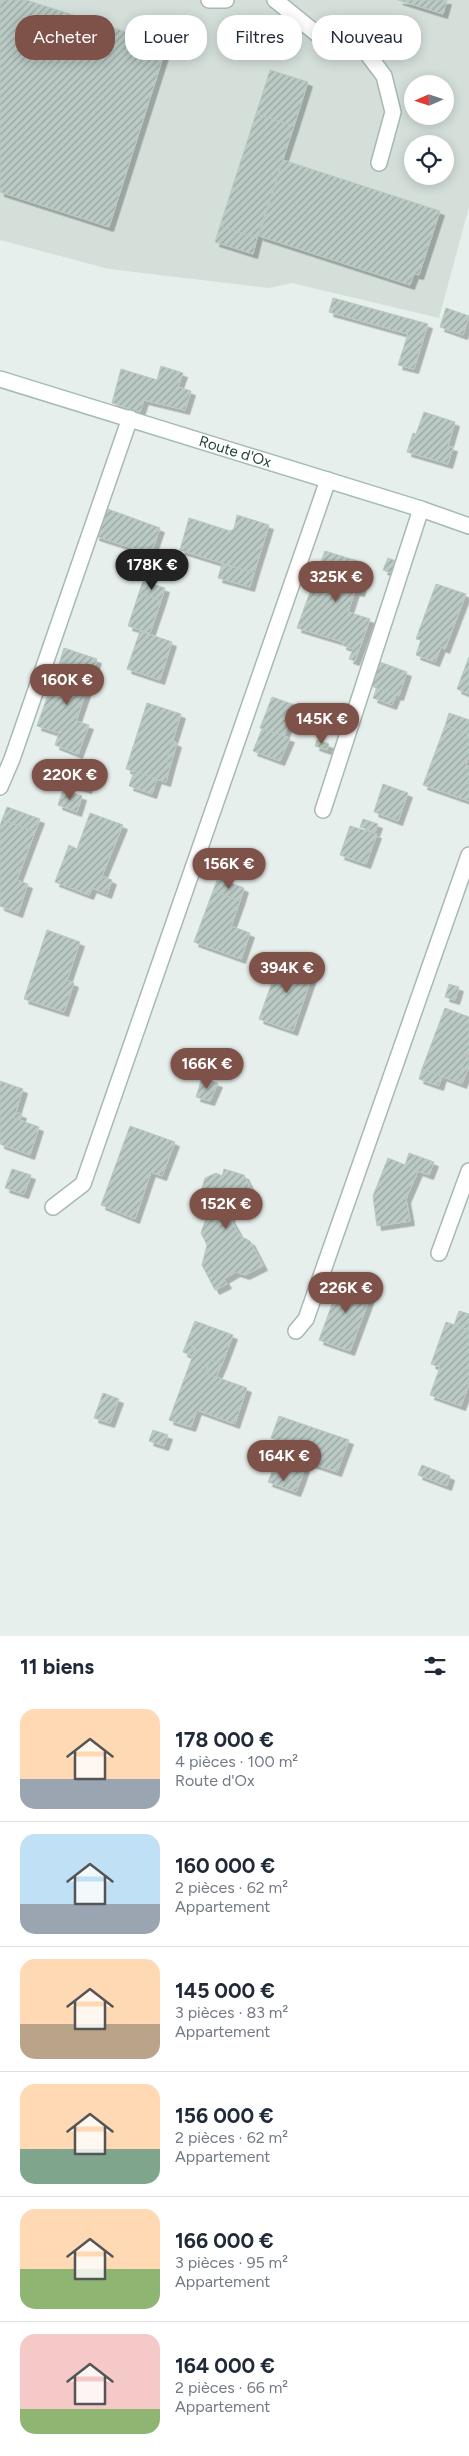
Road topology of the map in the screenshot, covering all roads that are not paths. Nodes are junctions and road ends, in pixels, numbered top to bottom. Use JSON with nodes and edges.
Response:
{"nodes":[{"id":1,"x":209,"y":0,"type":"edge"},
{"id":2,"x":226,"y":0,"type":"edge"},
{"id":3,"x":275,"y":0,"type":"edge"},
{"id":4,"x":380,"y":164,"type":"dead end"},
{"id":5,"x":0,"y":379,"type":"edge"},
{"id":6,"x":130,"y":418,"type":"junction"},
{"id":7,"x":328,"y":480,"type":"junction"},
{"id":8,"x":421,"y":509,"type":"junction"},
{"id":9,"x":469,"y":526,"type":"edge"},
{"id":10,"x":0,"y":787,"type":"edge"},
{"id":11,"x":323,"y":810,"type":"dead end"},
{"id":12,"x":469,"y":855,"type":"edge"},
{"id":13,"x":469,"y":1171,"type":"edge"},
{"id":14,"x":53,"y":1207,"type":"dead end"},
{"id":15,"x":439,"y":1253,"type":"dead end"},
{"id":16,"x":296,"y":1331,"type":"dead end"}],
"edges":[{"from":1,"to":2,"type":"street"},
{"from":3,"to":4,"type":"street"},
{"from":5,"to":6,"type":"street","name":"Route d'Ox"},
{"from":6,"to":7,"type":"street","name":"Route d'Ox"},
{"from":6,"to":10,"type":"street"},
{"from":7,"to":8,"type":"street","name":"Route d'Ox"},
{"from":7,"to":14,"type":"street"},
{"from":8,"to":9,"type":"street","name":"Route d'Ox"},
{"from":8,"to":11,"type":"street"},
{"from":12,"to":16,"type":"street"},
{"from":13,"to":15,"type":"street"}]}
